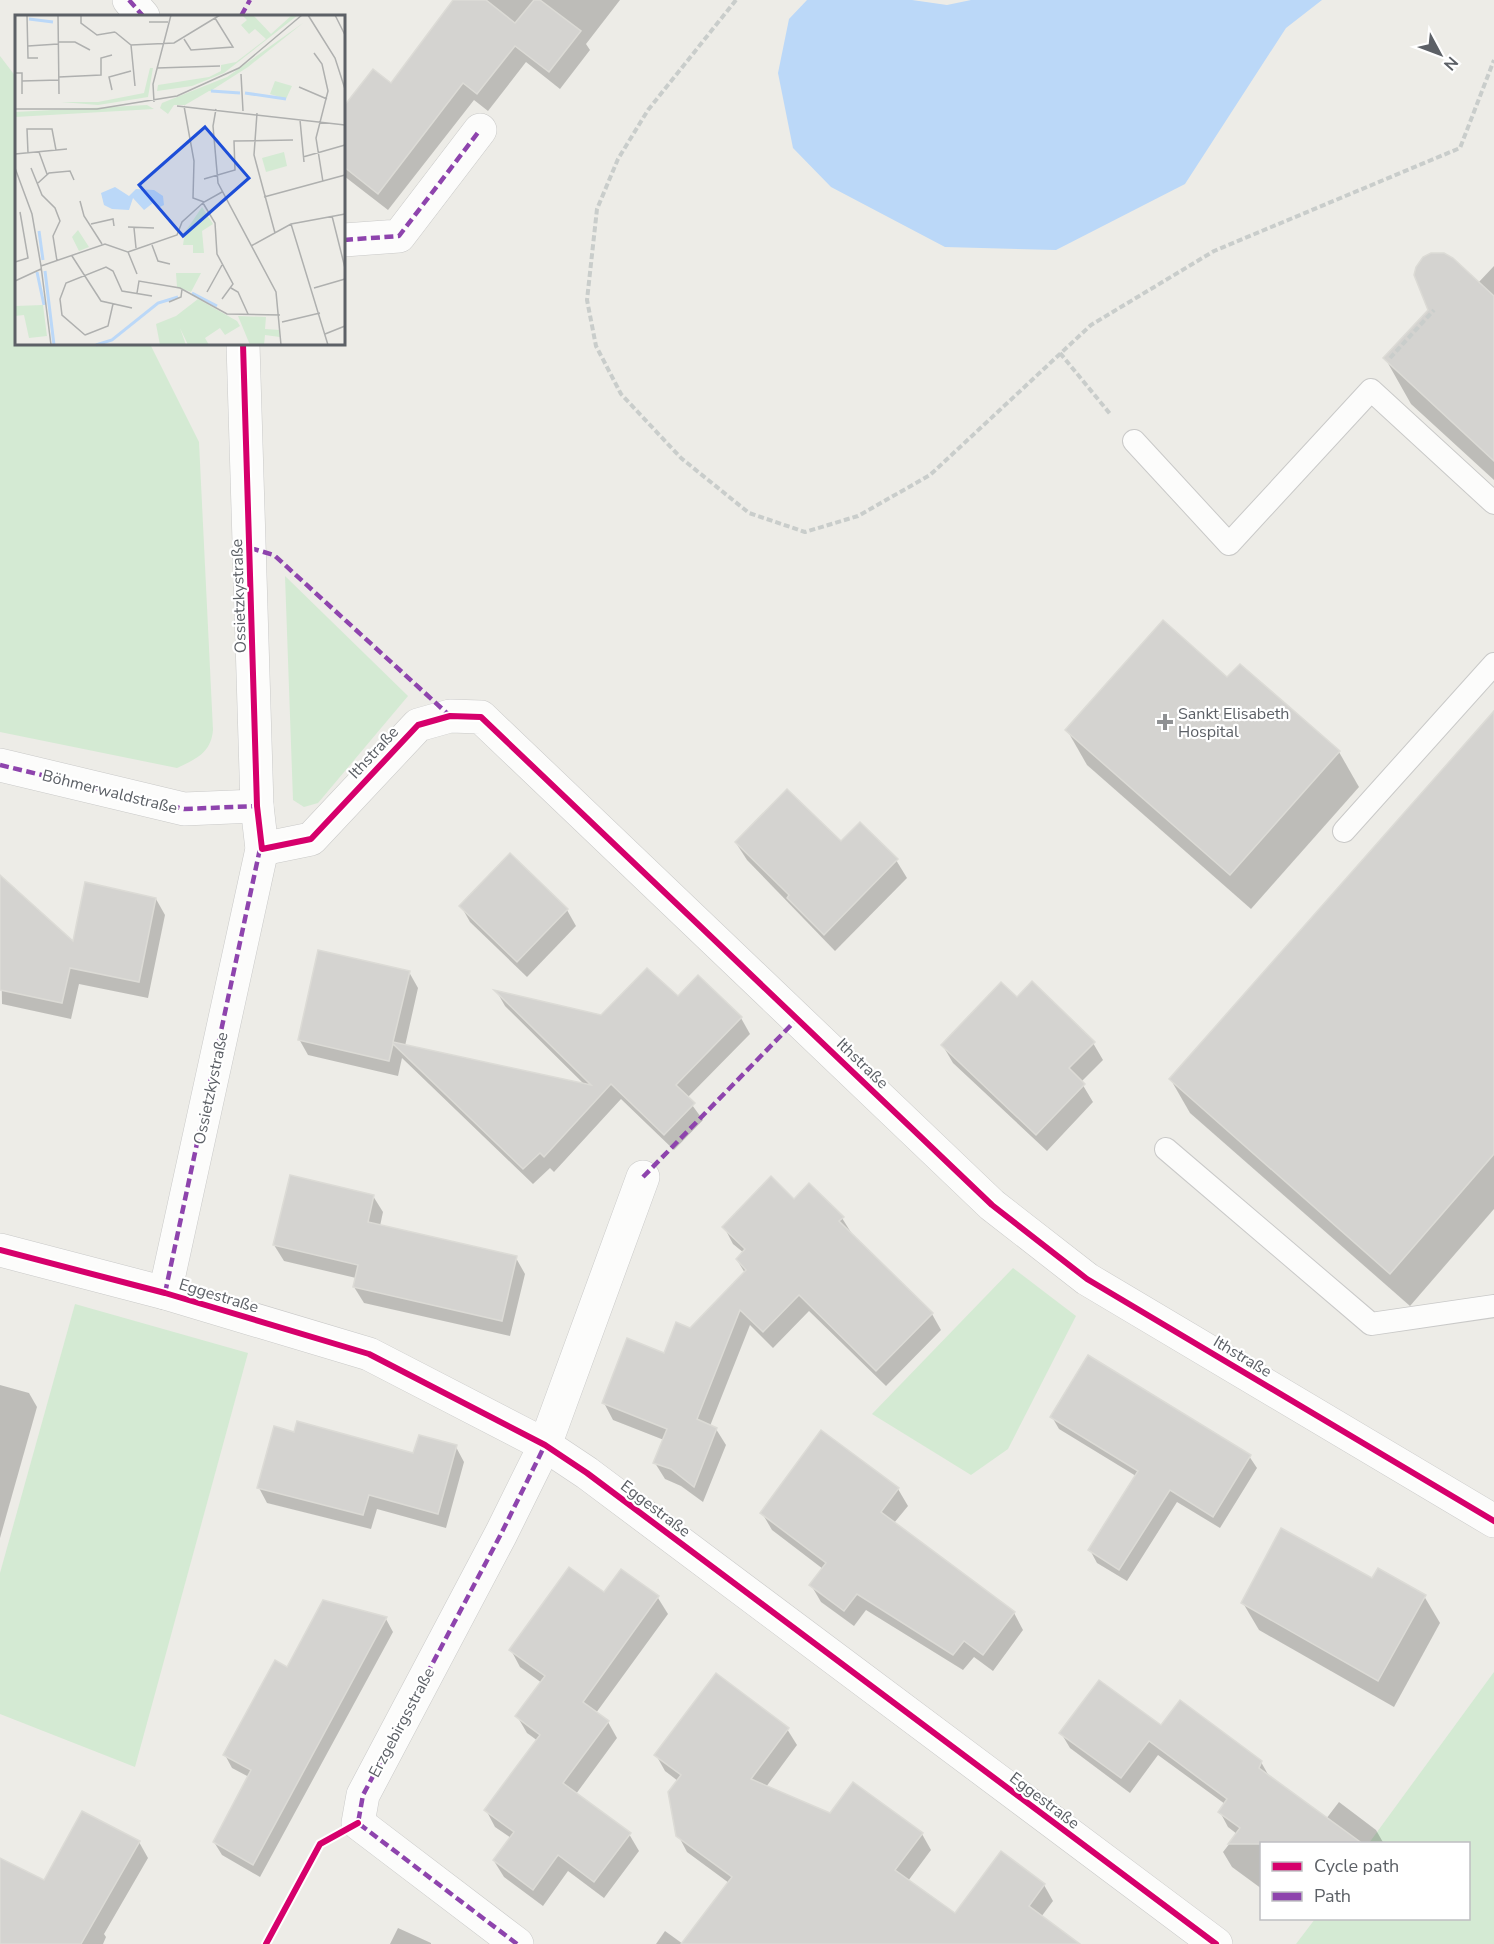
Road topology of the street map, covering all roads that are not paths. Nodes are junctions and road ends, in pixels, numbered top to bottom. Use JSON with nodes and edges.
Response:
{"nodes":[{"id":1,"x":129,"y":0,"type":"edge"},
{"id":2,"x":141,"y":15,"type":"edge"},
{"id":3,"x":480,"y":130,"type":"dead end"},
{"id":4,"x":345,"y":240,"type":"edge"},
{"id":5,"x":243,"y":345,"type":"edge"},
{"id":6,"x":1134,"y":441,"type":"road end"},
{"id":7,"x":1494,"y":503,"type":"edge"},
{"id":8,"x":1494,"y":664,"type":"edge"},
{"id":9,"x":0,"y":765,"type":"edge"},
{"id":10,"x":257,"y":806,"type":"junction"},
{"id":11,"x":1344,"y":831,"type":"dead end"},
{"id":12,"x":262,"y":849,"type":"junction"},
{"id":13,"x":1166,"y":1149,"type":"dead end"},
{"id":14,"x":643,"y":1177,"type":"dead end"},
{"id":15,"x":0,"y":1250,"type":"edge"},
{"id":16,"x":165,"y":1293,"type":"junction"},
{"id":17,"x":1494,"y":1306,"type":"edge"},
{"id":18,"x":545,"y":1445,"type":"junction"},
{"id":19,"x":1494,"y":1521,"type":"edge"},
{"id":20,"x":517,"y":1944,"type":"edge"},
{"id":21,"x":1216,"y":1944,"type":"edge"}],
"edges":[{"from":1,"to":2,"type":"street"},
{"from":3,"to":4,"type":"street"},
{"from":5,"to":10,"type":"street","name":"Ossietzkystraße"},
{"from":6,"to":7,"type":"lane"},
{"from":8,"to":11,"type":"lane"},
{"from":9,"to":10,"type":"street","name":"Böhmerwaldstraße"},
{"from":10,"to":12,"type":"street","name":"Ossietzkystraße"},
{"from":12,"to":16,"type":"street","name":"Ossietzkystraße"},
{"from":12,"to":19,"type":"street","name":"Ithstraße"},
{"from":13,"to":17,"type":"lane"},
{"from":14,"to":18,"type":"street"},
{"from":15,"to":16,"type":"street","name":"Eggestraße"},
{"from":16,"to":18,"type":"street","name":"Eggestraße"},
{"from":18,"to":20,"type":"street","name":"Erzgebirgsstraße"},
{"from":18,"to":21,"type":"street","name":"Eggestraße"}]}
